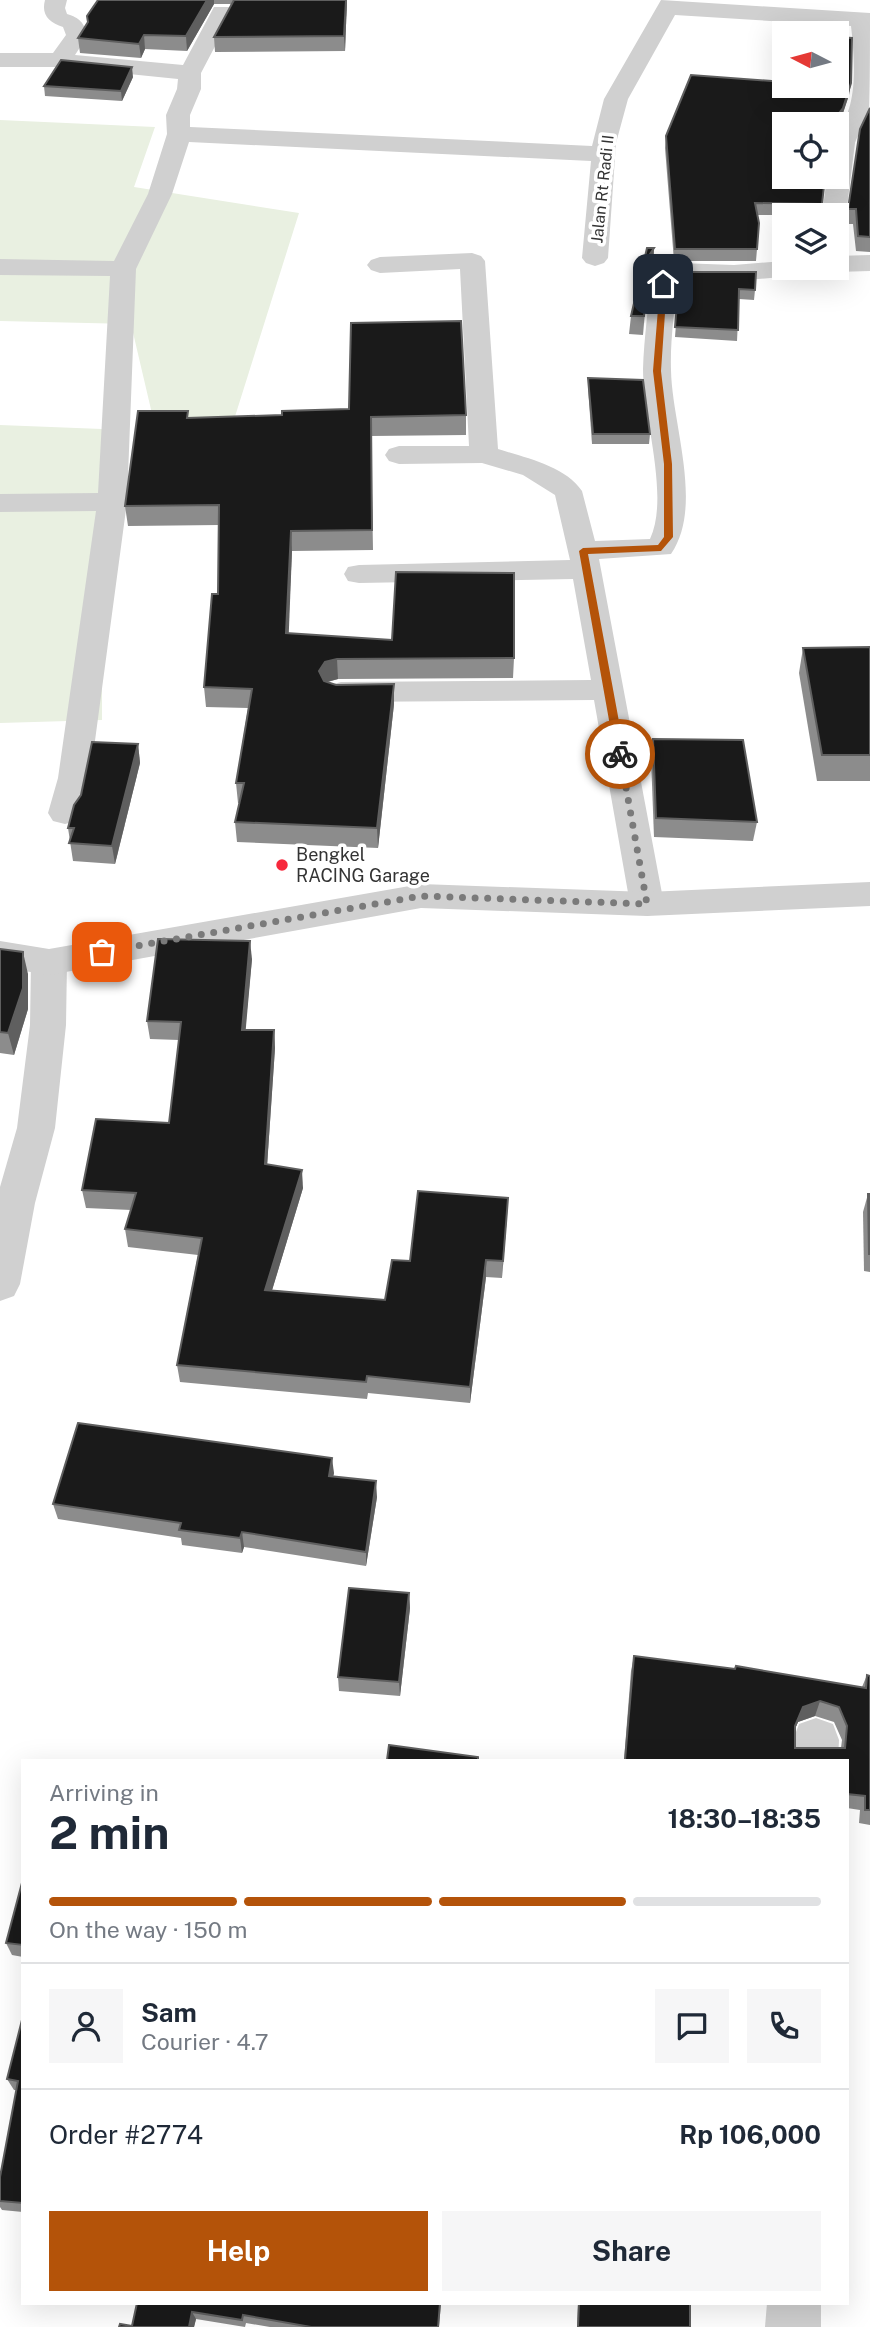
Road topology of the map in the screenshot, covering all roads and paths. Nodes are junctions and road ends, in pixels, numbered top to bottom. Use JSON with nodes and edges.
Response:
{"nodes":[{"id":1,"x":56,"y":0,"type":"edge"},
{"id":2,"x":670,"y":4,"type":"edge"},
{"id":3,"x":222,"y":12,"type":"dead end"},
{"id":4,"x":866,"y":20,"type":"edge"},
{"id":5,"x":0,"y":60,"type":"edge"},
{"id":6,"x":60,"y":60,"type":"junction"},
{"id":7,"x":190,"y":73,"type":"junction"},
{"id":8,"x":179,"y":134,"type":"junction"},
{"id":9,"x":603,"y":154,"type":"junction"},
{"id":10,"x":836,"y":203,"type":"edge"},
{"id":11,"x":595,"y":258,"type":"dead end"},
{"id":12,"x":870,"y":263,"type":"edge"},
{"id":13,"x":849,"y":264,"type":"edge"},
{"id":14,"x":380,"y":265,"type":"dead end"},
{"id":15,"x":0,"y":267,"type":"edge"},
{"id":16,"x":123,"y":269,"type":"junction"},
{"id":17,"x":772,"y":270,"type":"edge"},
{"id":18,"x":484,"y":454,"type":"junction"},
{"id":19,"x":399,"y":455,"type":"dead end"},
{"id":20,"x":113,"y":502,"type":"junction"},
{"id":21,"x":0,"y":503,"type":"edge"},
{"id":22,"x":585,"y":560,"type":"junction"},
{"id":23,"x":359,"y":574,"type":"dead end"},
{"id":24,"x":608,"y":690,"type":"junction"},
{"id":25,"x":338,"y":692,"type":"edge"},
{"id":26,"x":65,"y":813,"type":"dead end"},
{"id":27,"x":870,"y":894,"type":"edge"},
{"id":28,"x":647,"y":904,"type":"junction"},
{"id":29,"x":0,"y":954,"type":"edge"},
{"id":30,"x":49,"y":962,"type":"junction"},
{"id":31,"x":0,"y":1284,"type":"edge"},
{"id":32,"x":794,"y":2305,"type":"edge"},
{"id":33,"x":793,"y":2327,"type":"edge"}],
"edges":[{"from":1,"to":6,"type":"street"},
{"from":2,"to":4,"type":"street"},
{"from":2,"to":9,"type":"street","name":"Jalan Rt Radi II"},
{"from":3,"to":7,"type":"street"},
{"from":4,"to":10,"type":"street"},
{"from":5,"to":6,"type":"street"},
{"from":6,"to":7,"type":"street"},
{"from":7,"to":8,"type":"street"},
{"from":8,"to":9,"type":"street"},
{"from":8,"to":16,"type":"street"},
{"from":9,"to":11,"type":"street","name":"Jalan Rt Radi II"},
{"from":12,"to":13,"type":"street"},
{"from":14,"to":18,"type":"street"},
{"from":15,"to":16,"type":"street"},
{"from":16,"to":20,"type":"street"},
{"from":17,"to":22,"type":"street"},
{"from":18,"to":19,"type":"street"},
{"from":18,"to":22,"type":"street"},
{"from":20,"to":21,"type":"street"},
{"from":20,"to":26,"type":"street"},
{"from":22,"to":23,"type":"street"},
{"from":22,"to":24,"type":"street"},
{"from":24,"to":25,"type":"street"},
{"from":24,"to":28,"type":"street"},
{"from":27,"to":28,"type":"street"},
{"from":28,"to":30,"type":"street"},
{"from":29,"to":30,"type":"street"},
{"from":30,"to":31,"type":"street"},
{"from":32,"to":33,"type":"street"}]}
